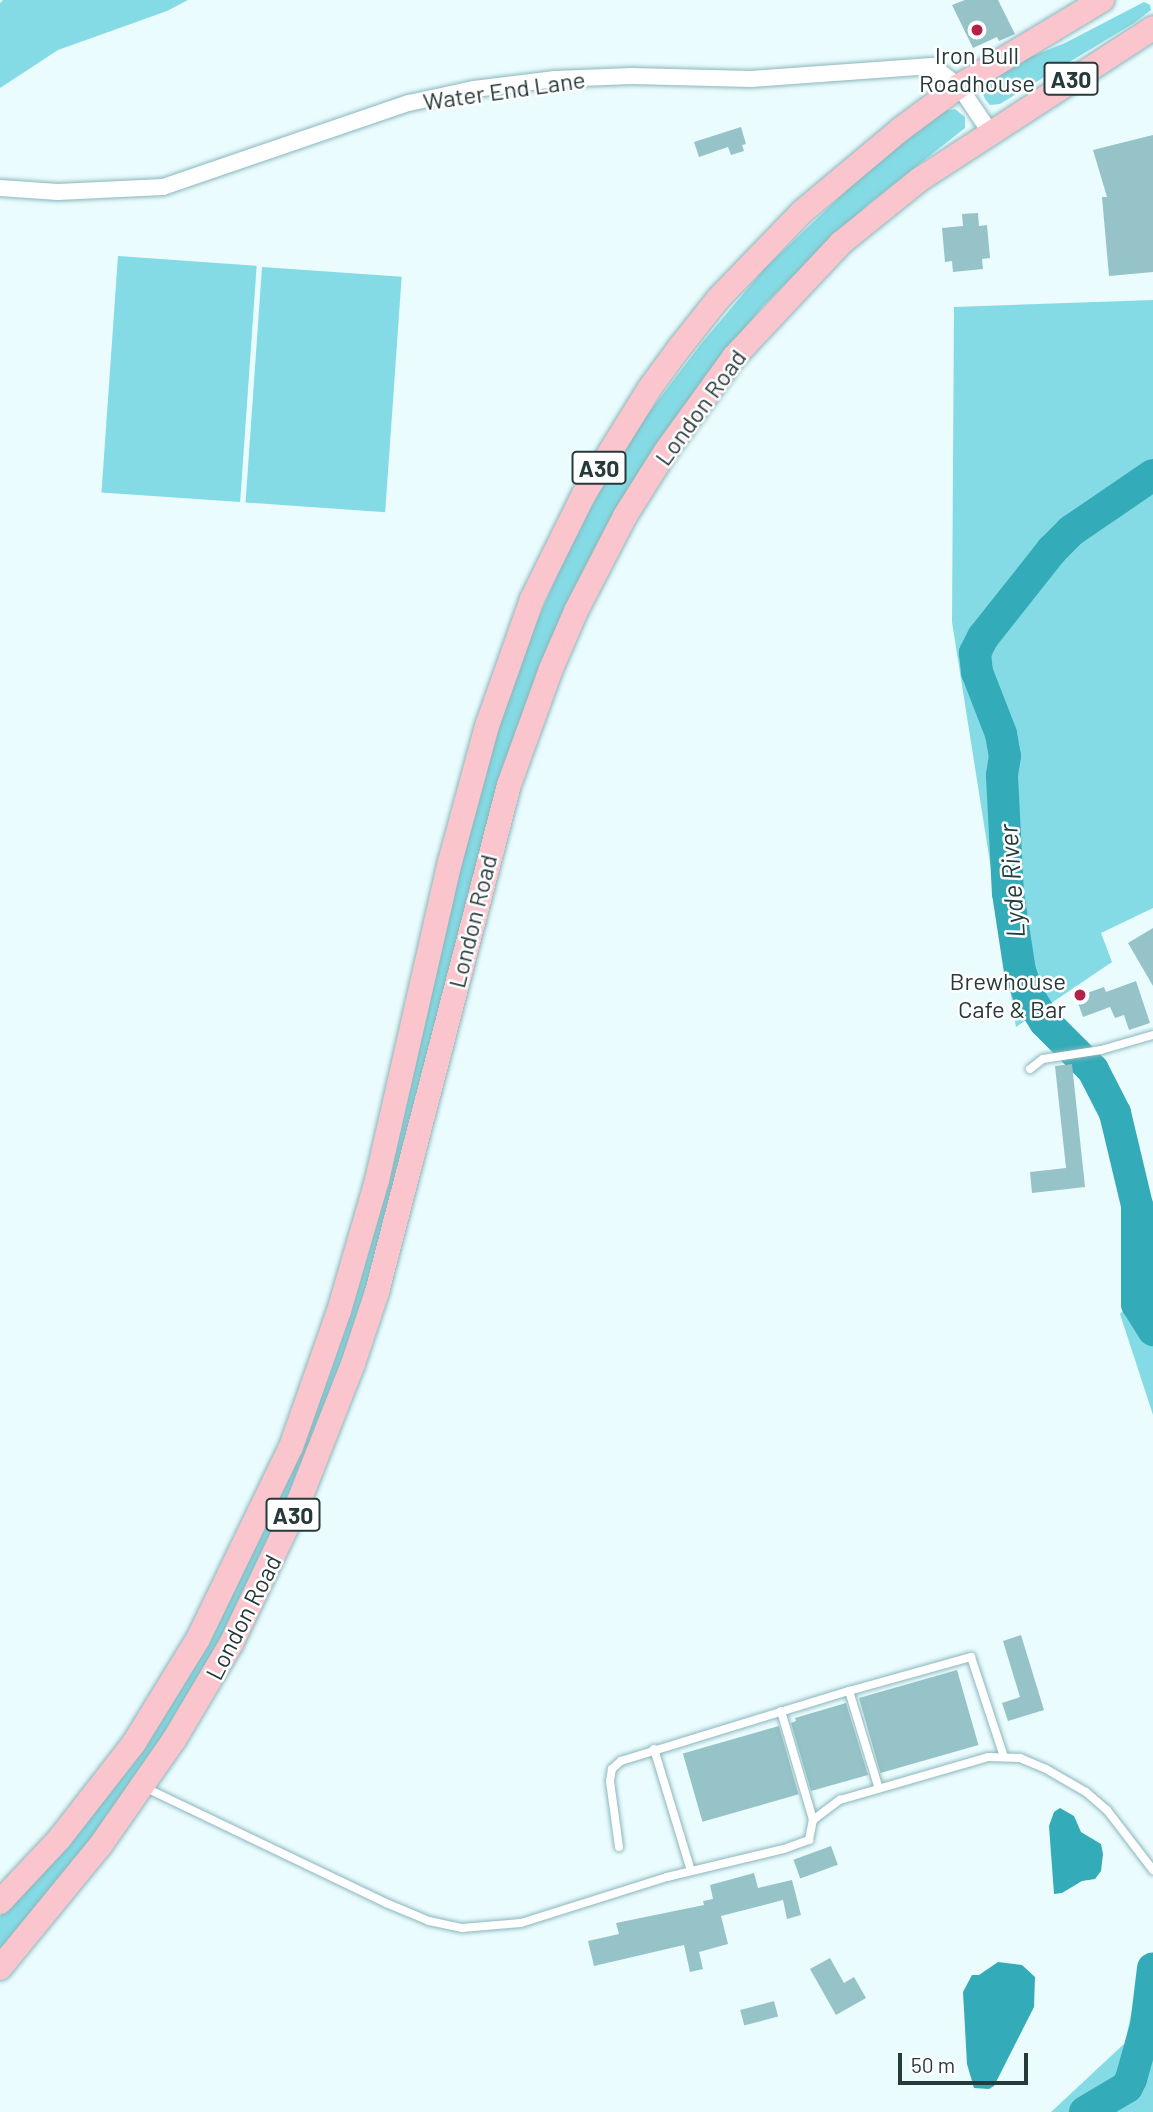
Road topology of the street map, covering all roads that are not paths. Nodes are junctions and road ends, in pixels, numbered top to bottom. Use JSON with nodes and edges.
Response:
{"nodes":[{"id":1,"x":1087,"y":4,"type":"edge"},
{"id":2,"x":1153,"y":28,"type":"edge"},
{"id":3,"x":959,"y":86,"type":"junction"},
{"id":4,"x":990,"y":132,"type":"junction"},
{"id":5,"x":0,"y":188,"type":"edge"},
{"id":6,"x":1153,"y":1035,"type":"edge"},
{"id":7,"x":1031,"y":1069,"type":"dead end"},
{"id":8,"x":849,"y":1691,"type":"junction"},
{"id":9,"x":781,"y":1711,"type":"junction"},
{"id":10,"x":654,"y":1749,"type":"junction"},
{"id":11,"x":1004,"y":1757,"type":"junction"},
{"id":12,"x":143,"y":1787,"type":"junction"},
{"id":13,"x":879,"y":1789,"type":"junction"},
{"id":14,"x":813,"y":1820,"type":"junction"},
{"id":15,"x":619,"y":1847,"type":"dead end"},
{"id":16,"x":1153,"y":1870,"type":"edge"},
{"id":17,"x":691,"y":1871,"type":"junction"},
{"id":18,"x":0,"y":1902,"type":"edge"},
{"id":19,"x":0,"y":1968,"type":"edge"}],
"edges":[{"from":1,"to":3,"type":"main road","name":"London Road","number":"A30"},
{"from":2,"to":4,"type":"main road","name":"London Road","number":"A30"},
{"from":3,"to":4,"type":"street","name":"Water End Lane"},
{"from":3,"to":5,"type":"street","name":"Water End Lane"},
{"from":3,"to":18,"type":"main road","name":"London Road","number":"A30"},
{"from":4,"to":12,"type":"main road","name":"London Road","number":"A30"},
{"from":6,"to":7,"type":"lane"},
{"from":8,"to":9,"type":"lane"},
{"from":8,"to":11,"type":"lane"},
{"from":8,"to":13,"type":"lane"},
{"from":9,"to":10,"type":"lane"},
{"from":9,"to":14,"type":"lane"},
{"from":10,"to":15,"type":"lane"},
{"from":10,"to":17,"type":"lane"},
{"from":11,"to":13,"type":"lane"},
{"from":11,"to":16,"type":"lane"},
{"from":12,"to":17,"type":"lane"},
{"from":12,"to":19,"type":"main road","name":"London Road","number":"A30"},
{"from":13,"to":14,"type":"lane"},
{"from":14,"to":17,"type":"lane"}]}
